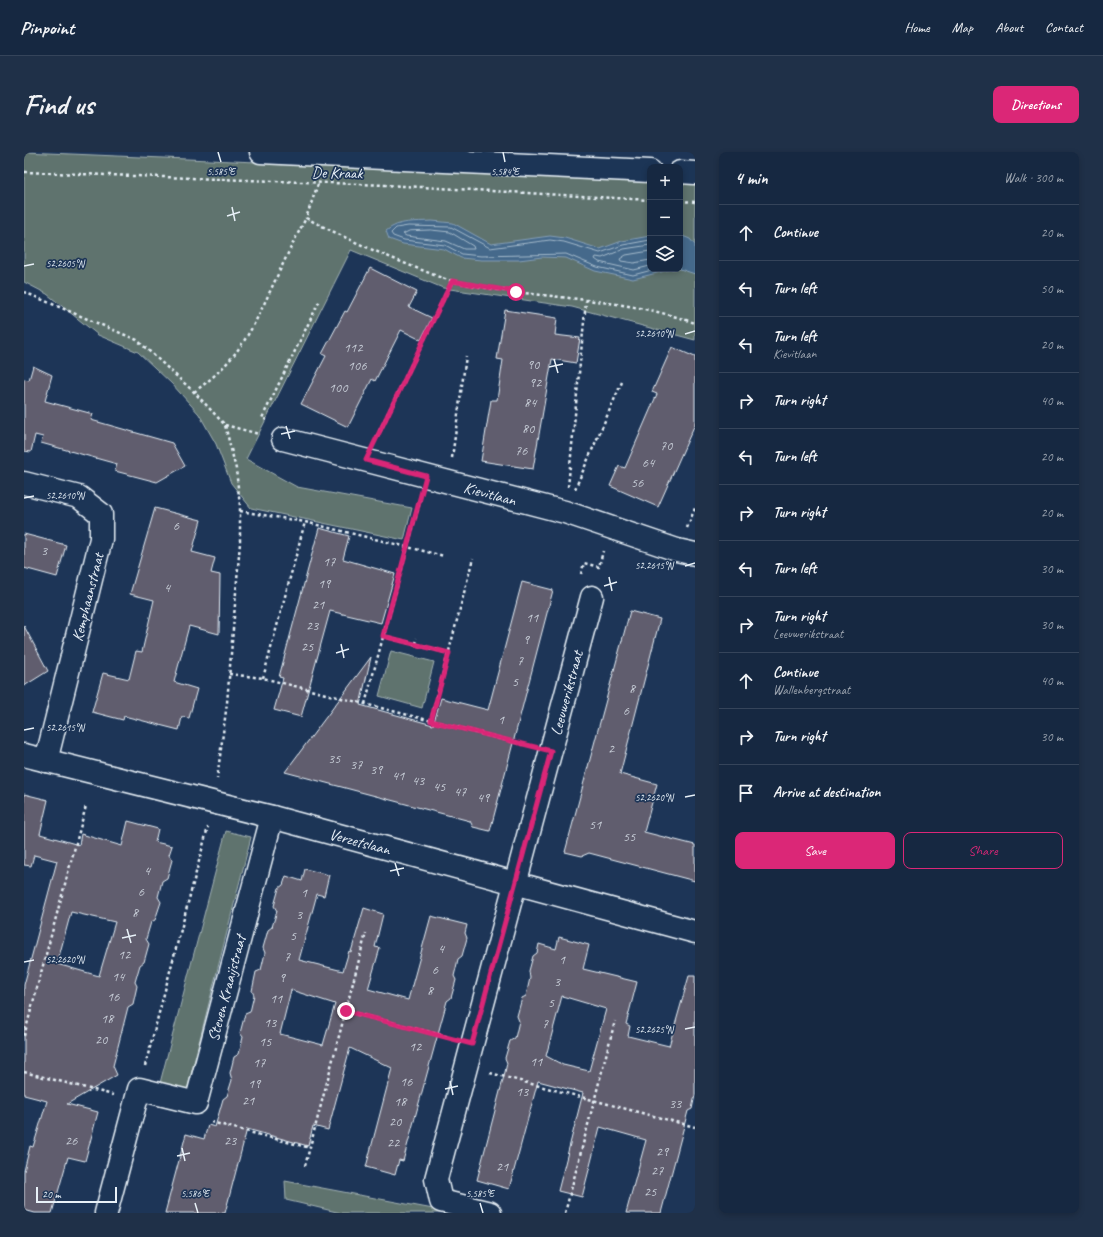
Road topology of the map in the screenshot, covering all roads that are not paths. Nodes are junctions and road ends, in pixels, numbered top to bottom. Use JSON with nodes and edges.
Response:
{"nodes":[{"id":1,"x":261,"y":152,"type":"edge"},
{"id":2,"x":386,"y":155,"type":"edge"},
{"id":3,"x":647,"y":171,"type":"edge"},
{"id":4,"x":683,"y":172,"type":"edge"},
{"id":5,"x":695,"y":173,"type":"edge"},
{"id":6,"x":283,"y":439,"type":"road end"},
{"id":7,"x":24,"y":483,"type":"edge"},
{"id":8,"x":695,"y":554,"type":"edge"},
{"id":9,"x":592,"y":597,"type":"dead end"},
{"id":10,"x":24,"y":755,"type":"edge"},
{"id":11,"x":46,"y":761,"type":"junction"},
{"id":12,"x":272,"y":817,"type":"junction"},
{"id":13,"x":516,"y":883,"type":"junction"},
{"id":14,"x":695,"y":932,"type":"edge"},
{"id":15,"x":106,"y":1213,"type":"edge"},
{"id":16,"x":490,"y":1213,"type":"edge"}],
"edges":[{"from":1,"to":2,"type":"street"},
{"from":2,"to":3,"type":"street"},
{"from":4,"to":5,"type":"street"},
{"from":6,"to":8,"type":"street","name":"Kievitlaan"},
{"from":7,"to":11,"type":"street","name":"Kemphaanstraat"},
{"from":9,"to":13,"type":"street","name":"Leeuwerikstraat"},
{"from":10,"to":11,"type":"street","name":"Verzetslaan"},
{"from":11,"to":12,"type":"street","name":"Verzetslaan"},
{"from":12,"to":13,"type":"street","name":"Verzetslaan"},
{"from":12,"to":15,"type":"street","name":"Steven Kraaijstraat"},
{"from":13,"to":14,"type":"street","name":"Verzetslaan"},
{"from":13,"to":16,"type":"street","name":"Leeuwerikstraat"}]}
